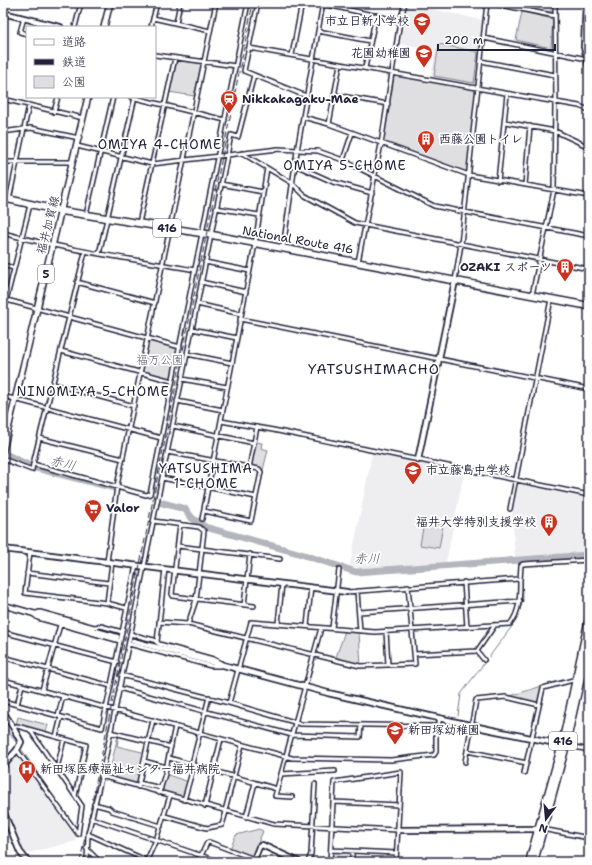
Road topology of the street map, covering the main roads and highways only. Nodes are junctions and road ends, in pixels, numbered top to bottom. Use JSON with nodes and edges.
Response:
{"nodes":[{"id":1,"x":110,"y":3,"type":"edge"},
{"id":2,"x":104,"y":26,"type":"edge"},
{"id":3,"x":88,"y":98,"type":"edge"},
{"id":4,"x":6,"y":199,"type":"edge"},
{"id":5,"x":62,"y":211,"type":"junction"},
{"id":6,"x":589,"y":306,"type":"edge"},
{"id":7,"x":3,"y":450,"type":"edge"},
{"id":8,"x":589,"y":618,"type":"edge"},
{"id":9,"x":587,"y":636,"type":"edge"},
{"id":10,"x":589,"y":642,"type":"edge"},
{"id":11,"x":578,"y":681,"type":"junction"},
{"id":12,"x":541,"y":829,"type":"junction"},
{"id":13,"x":529,"y":862,"type":"edge"},
{"id":14,"x":534,"y":862,"type":"edge"}],
"edges":[{"from":1,"to":2,"type":"main road"},
{"from":3,"to":5,"type":"main road","name":"福井加賀線","number":"5"},
{"from":4,"to":5,"type":"highway","name":"National Route 416","number":"416"},
{"from":5,"to":6,"type":"highway","name":"National Route 416","number":"416"},
{"from":5,"to":7,"type":"main road","name":"福井加賀線","number":"5"},
{"from":8,"to":9,"type":"highway","number":"416"},
{"from":9,"to":11,"type":"highway","number":"416"},
{"from":10,"to":11,"type":"highway","number":"416"},
{"from":11,"to":12,"type":"highway","number":"416"},
{"from":12,"to":13,"type":"highway","number":"416"},
{"from":12,"to":14,"type":"highway","number":"416"}]}
